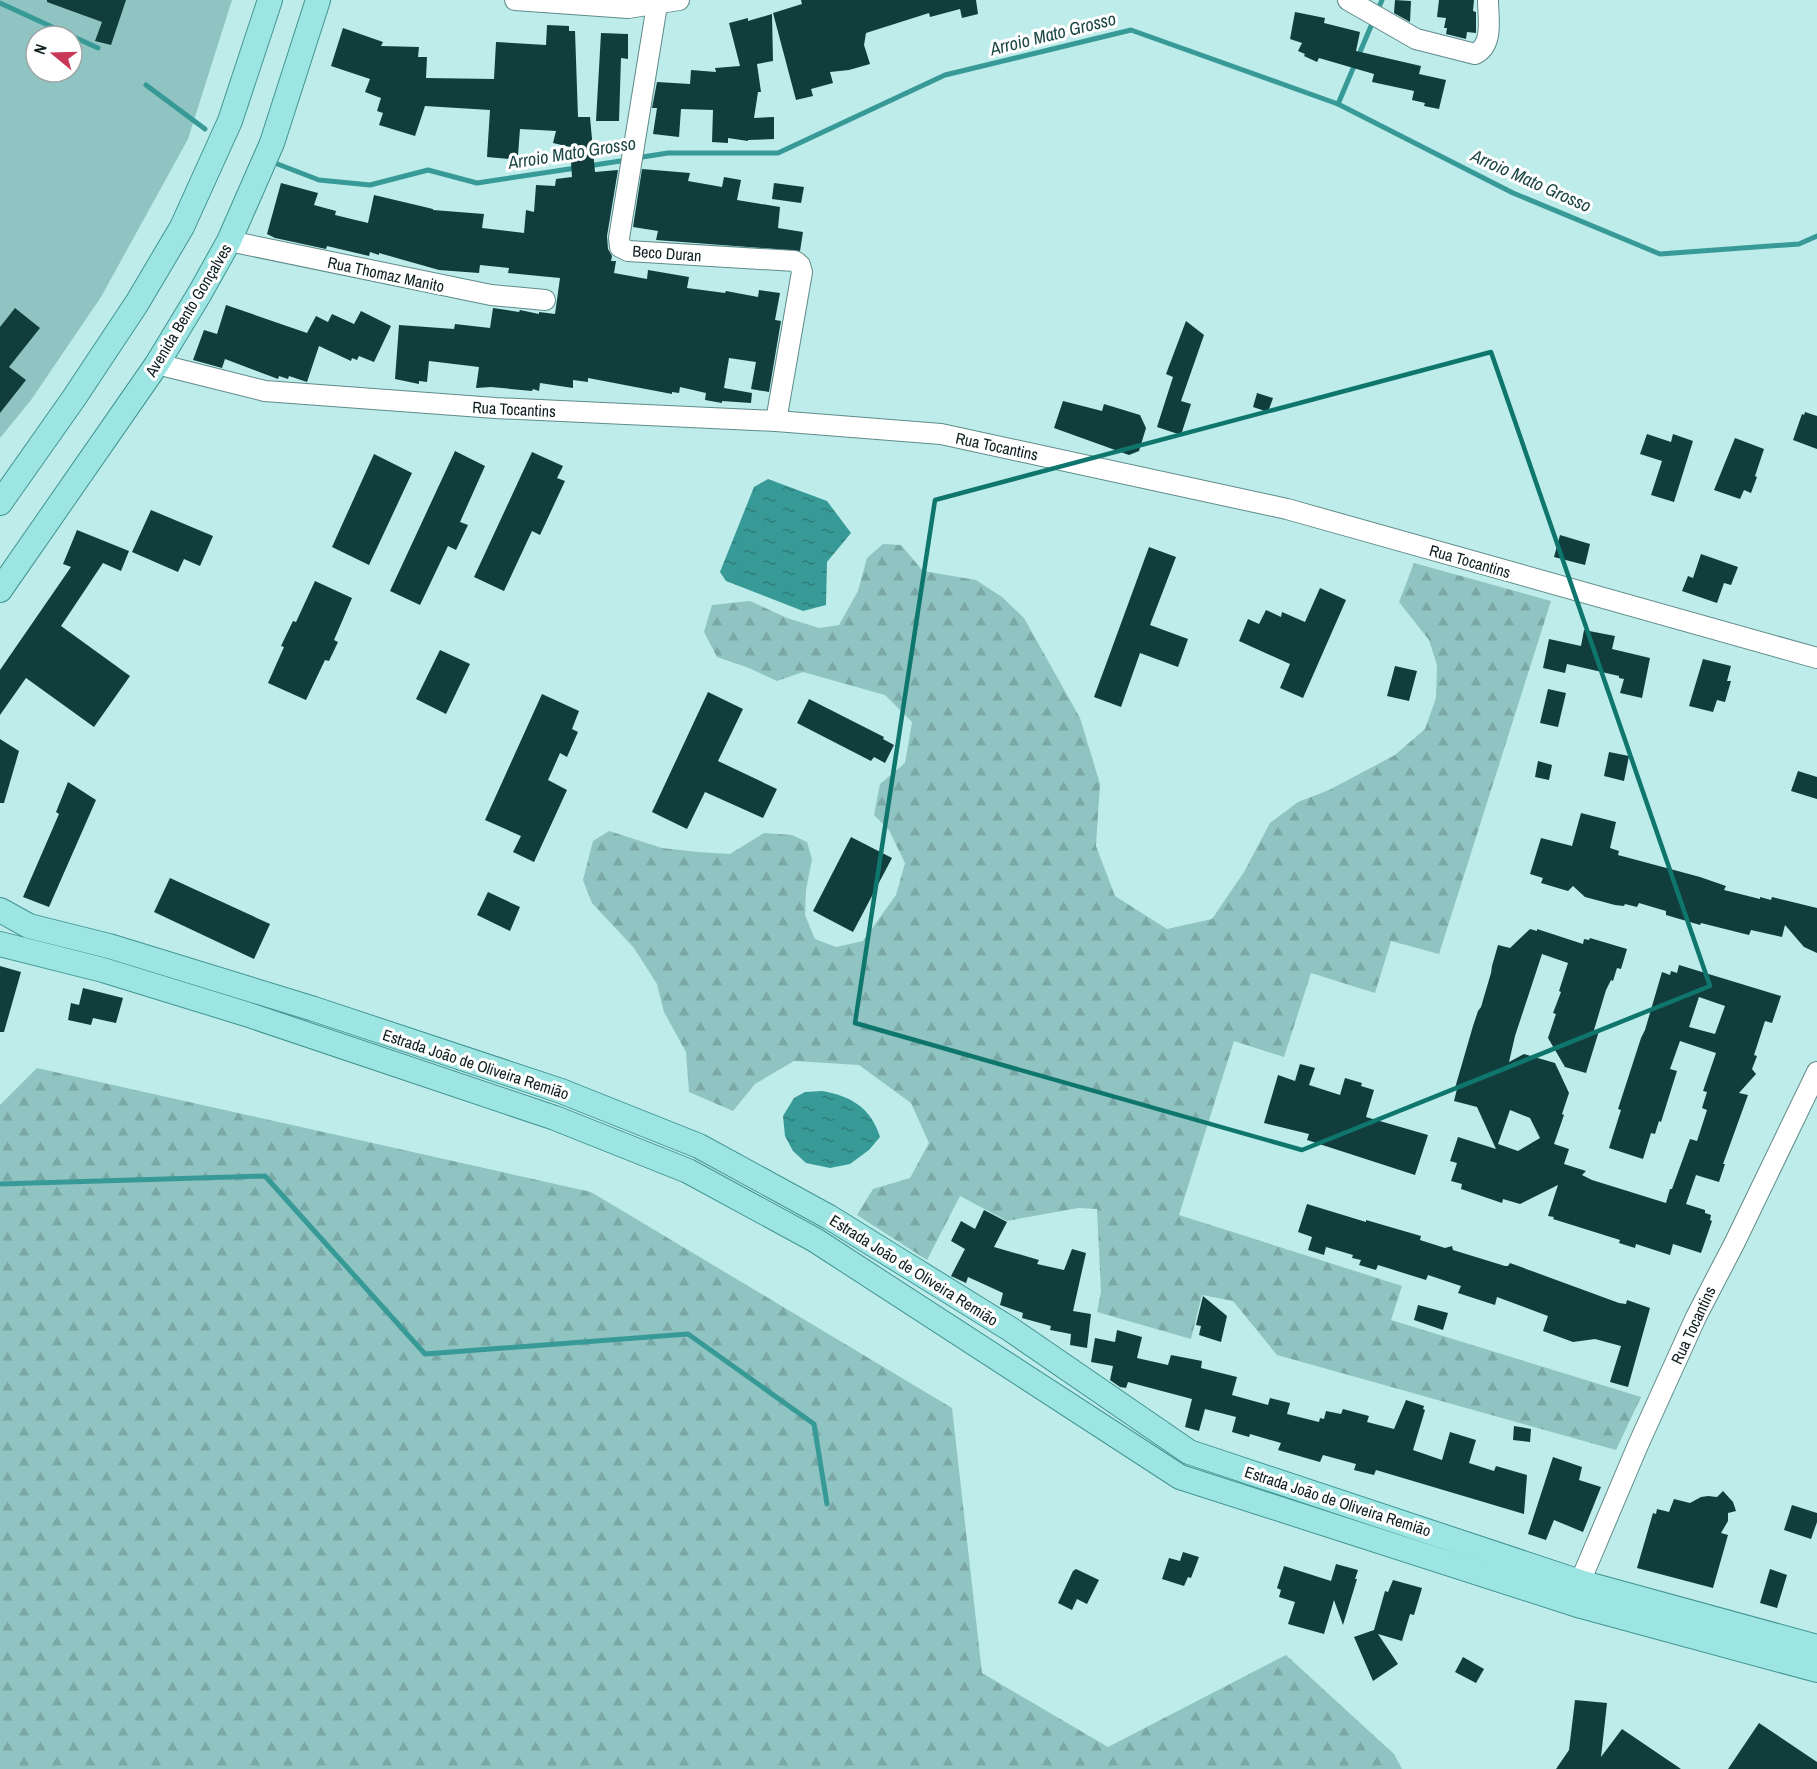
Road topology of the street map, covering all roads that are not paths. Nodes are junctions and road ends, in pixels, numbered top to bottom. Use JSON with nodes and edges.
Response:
{"nodes":[{"id":1,"x":270,"y":0,"type":"edge"},
{"id":2,"x":318,"y":0,"type":"edge"},
{"id":3,"x":515,"y":0,"type":"edge"},
{"id":4,"x":679,"y":0,"type":"edge"},
{"id":5,"x":1348,"y":0,"type":"edge"},
{"id":6,"x":1488,"y":0,"type":"edge"},
{"id":7,"x":657,"y":5,"type":"junction"},
{"id":8,"x":229,"y":241,"type":"junction"},
{"id":9,"x":544,"y":300,"type":"dead end"},
{"id":10,"x":157,"y":364,"type":"junction"},
{"id":11,"x":776,"y":421,"type":"junction"},
{"id":12,"x":0,"y":503,"type":"edge"},
{"id":13,"x":0,"y":590,"type":"edge"},
{"id":14,"x":1817,"y":658,"type":"edge"},
{"id":15,"x":0,"y":910,"type":"edge"},
{"id":16,"x":0,"y":944,"type":"edge"},
{"id":17,"x":1817,"y":1072,"type":"edge"},
{"id":18,"x":1580,"y":1582,"type":"junction"},
{"id":19,"x":1817,"y":1647,"type":"edge"},
{"id":20,"x":1817,"y":1670,"type":"edge"}],
"edges":[{"from":1,"to":12,"type":"main road"},
{"from":2,"to":8,"type":"main road","name":"Avenida Bento Gonçalves"},
{"from":3,"to":7,"type":"street"},
{"from":4,"to":7,"type":"street"},
{"from":5,"to":6,"type":"street"},
{"from":7,"to":11,"type":"street","name":"Beco Duran"},
{"from":8,"to":9,"type":"street","name":"Rua Thomaz Manito"},
{"from":8,"to":10,"type":"main road","name":"Avenida Bento Gonçalves"},
{"from":10,"to":11,"type":"street","name":"Rua Tocantins"},
{"from":10,"to":13,"type":"main road","name":"Avenida Bento Gonçalves"},
{"from":11,"to":14,"type":"street","name":"Rua Tocantins"},
{"from":15,"to":18,"type":"main road","name":"Estrada João de Oliveira Remião"},
{"from":16,"to":20,"type":"main road","name":"Estrada João de Oliveira Remião"},
{"from":17,"to":18,"type":"street","name":"Rua Tocantins"},
{"from":18,"to":19,"type":"main road","name":"Estrada João de Oliveira Remião"}]}
